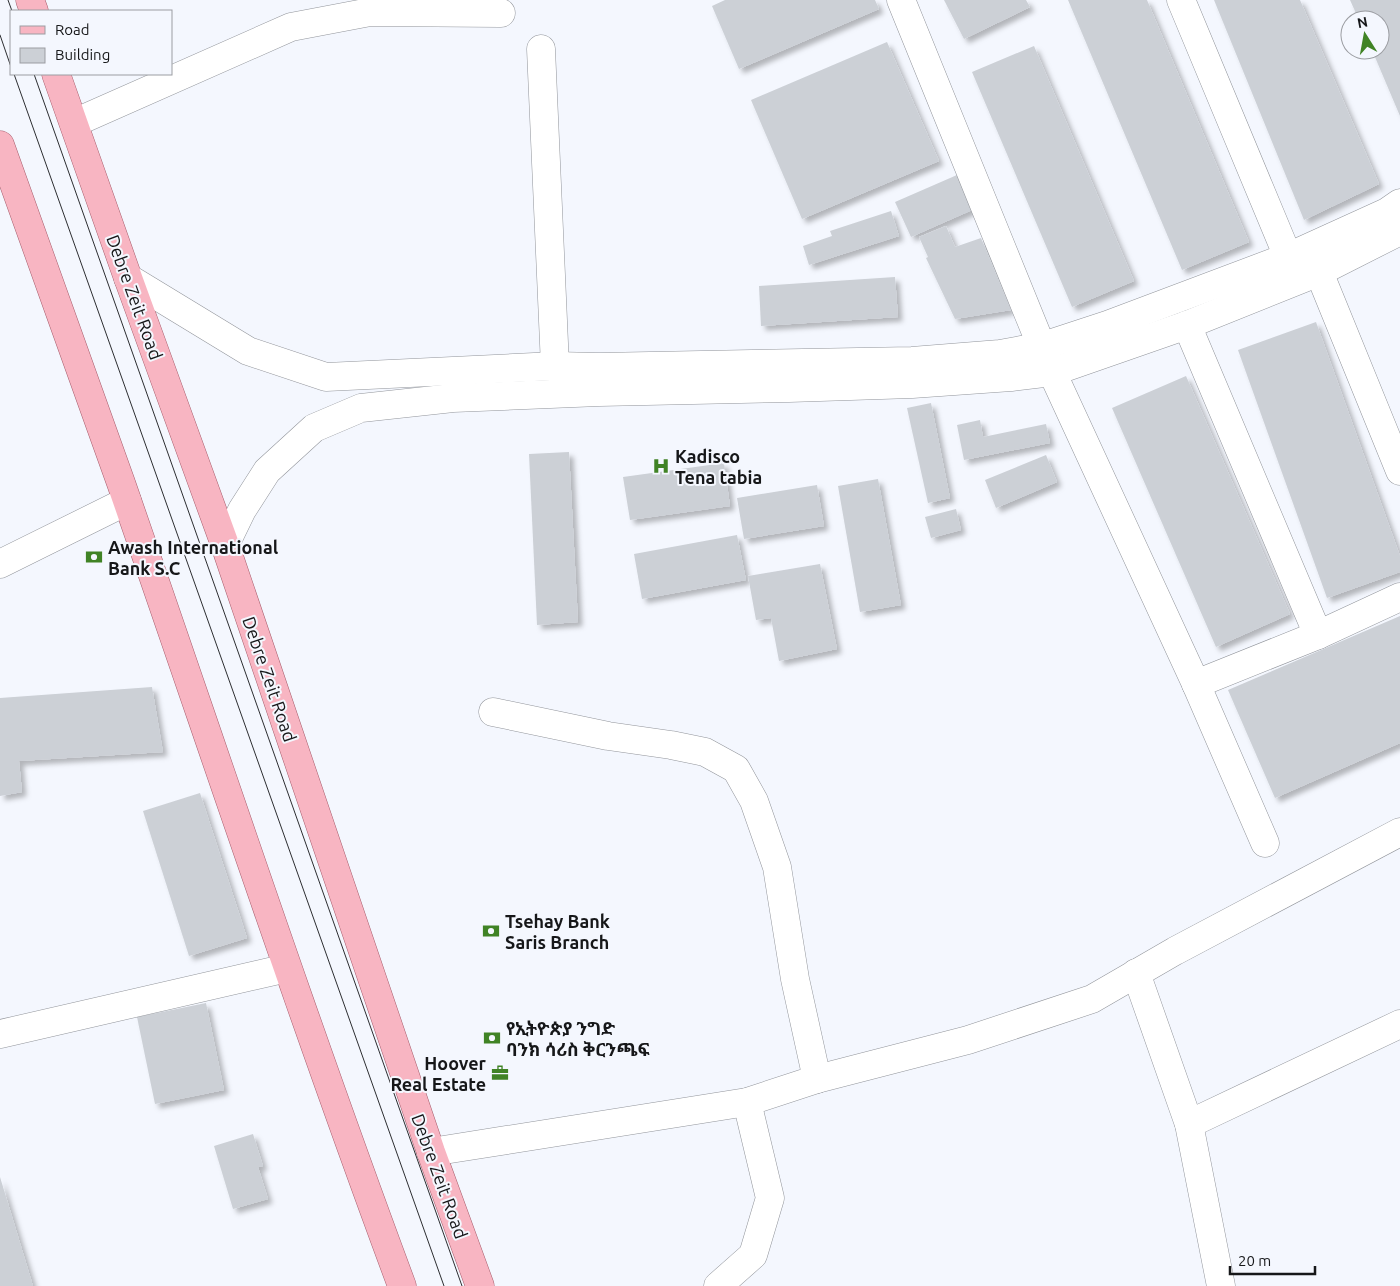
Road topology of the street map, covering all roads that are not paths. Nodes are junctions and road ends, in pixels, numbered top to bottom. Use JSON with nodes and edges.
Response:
{"nodes":[{"id":1,"x":901,"y":0,"type":"edge"},
{"id":2,"x":1181,"y":0,"type":"edge"},
{"id":3,"x":501,"y":13,"type":"dead end"},
{"id":4,"x":541,"y":49,"type":"dead end"},
{"id":5,"x":56,"y":75,"type":"edge"},
{"id":6,"x":74,"y":123,"type":"junction"},
{"id":7,"x":0,"y":147,"type":"edge"},
{"id":8,"x":1400,"y":203,"type":"edge"},
{"id":9,"x":1400,"y":231,"type":"edge"},
{"id":10,"x":1288,"y":257,"type":"junction"},
{"id":11,"x":1319,"y":272,"type":"junction"},
{"id":12,"x":128,"y":278,"type":"junction"},
{"id":13,"x":1186,"y":325,"type":"junction"},
{"id":14,"x":1042,"y":346,"type":"junction"},
{"id":15,"x":555,"y":366,"type":"junction"},
{"id":16,"x":1052,"y":372,"type":"junction"},
{"id":17,"x":599,"y":379,"type":"junction"},
{"id":18,"x":1400,"y":470,"type":"edge"},
{"id":19,"x":127,"y":501,"type":"junction"},
{"id":20,"x":225,"y":545,"type":"junction"},
{"id":21,"x":0,"y":564,"type":"edge"},
{"id":22,"x":1400,"y":597,"type":"edge"},
{"id":23,"x":1318,"y":635,"type":"junction"},
{"id":24,"x":1196,"y":684,"type":"junction"},
{"id":25,"x":492,"y":712,"type":"dead end"},
{"id":26,"x":1400,"y":832,"type":"edge"},
{"id":27,"x":1265,"y":843,"type":"dead end"},
{"id":28,"x":287,"y":968,"type":"junction"},
{"id":29,"x":1136,"y":973,"type":"junction"},
{"id":30,"x":1400,"y":1024,"type":"edge"},
{"id":31,"x":0,"y":1034,"type":"edge"},
{"id":32,"x":817,"y":1079,"type":"junction"},
{"id":33,"x":747,"y":1102,"type":"junction"},
{"id":34,"x":1189,"y":1124,"type":"junction"},
{"id":35,"x":431,"y":1152,"type":"junction"},
{"id":36,"x":402,"y":1286,"type":"edge"},
{"id":37,"x":480,"y":1286,"type":"edge"},
{"id":38,"x":718,"y":1286,"type":"edge"},
{"id":39,"x":1221,"y":1286,"type":"edge"}],
"edges":[{"from":1,"to":14,"type":"street"},
{"from":2,"to":10,"type":"street"},
{"from":3,"to":6,"type":"street"},
{"from":4,"to":15,"type":"street"},
{"from":5,"to":6,"type":"main road","name":"Debre Zeit Road"},
{"from":6,"to":12,"type":"main road","name":"Debre Zeit Road"},
{"from":7,"to":19,"type":"main road"},
{"from":8,"to":10,"type":"street"},
{"from":9,"to":11,"type":"street"},
{"from":10,"to":14,"type":"street"},
{"from":11,"to":13,"type":"street"},
{"from":11,"to":18,"type":"street"},
{"from":12,"to":15,"type":"street"},
{"from":12,"to":20,"type":"main road","name":"Debre Zeit Road"},
{"from":13,"to":16,"type":"street"},
{"from":13,"to":23,"type":"street"},
{"from":14,"to":16,"type":"street"},
{"from":14,"to":17,"type":"street"},
{"from":15,"to":17,"type":"street"},
{"from":16,"to":17,"type":"street"},
{"from":16,"to":24,"type":"street"},
{"from":17,"to":20,"type":"street"},
{"from":19,"to":21,"type":"street"},
{"from":19,"to":28,"type":"main road"},
{"from":20,"to":35,"type":"main road","name":"Debre Zeit Road"},
{"from":22,"to":23,"type":"street"},
{"from":23,"to":24,"type":"street"},
{"from":24,"to":27,"type":"street"},
{"from":25,"to":32,"type":"street"},
{"from":26,"to":29,"type":"street"},
{"from":28,"to":31,"type":"street"},
{"from":28,"to":36,"type":"main road"},
{"from":29,"to":32,"type":"street"},
{"from":29,"to":34,"type":"street"},
{"from":30,"to":34,"type":"street"},
{"from":32,"to":33,"type":"street"},
{"from":33,"to":35,"type":"street"},
{"from":33,"to":38,"type":"street"},
{"from":34,"to":39,"type":"street"},
{"from":35,"to":37,"type":"main road","name":"Debre Zeit Road"}]}
